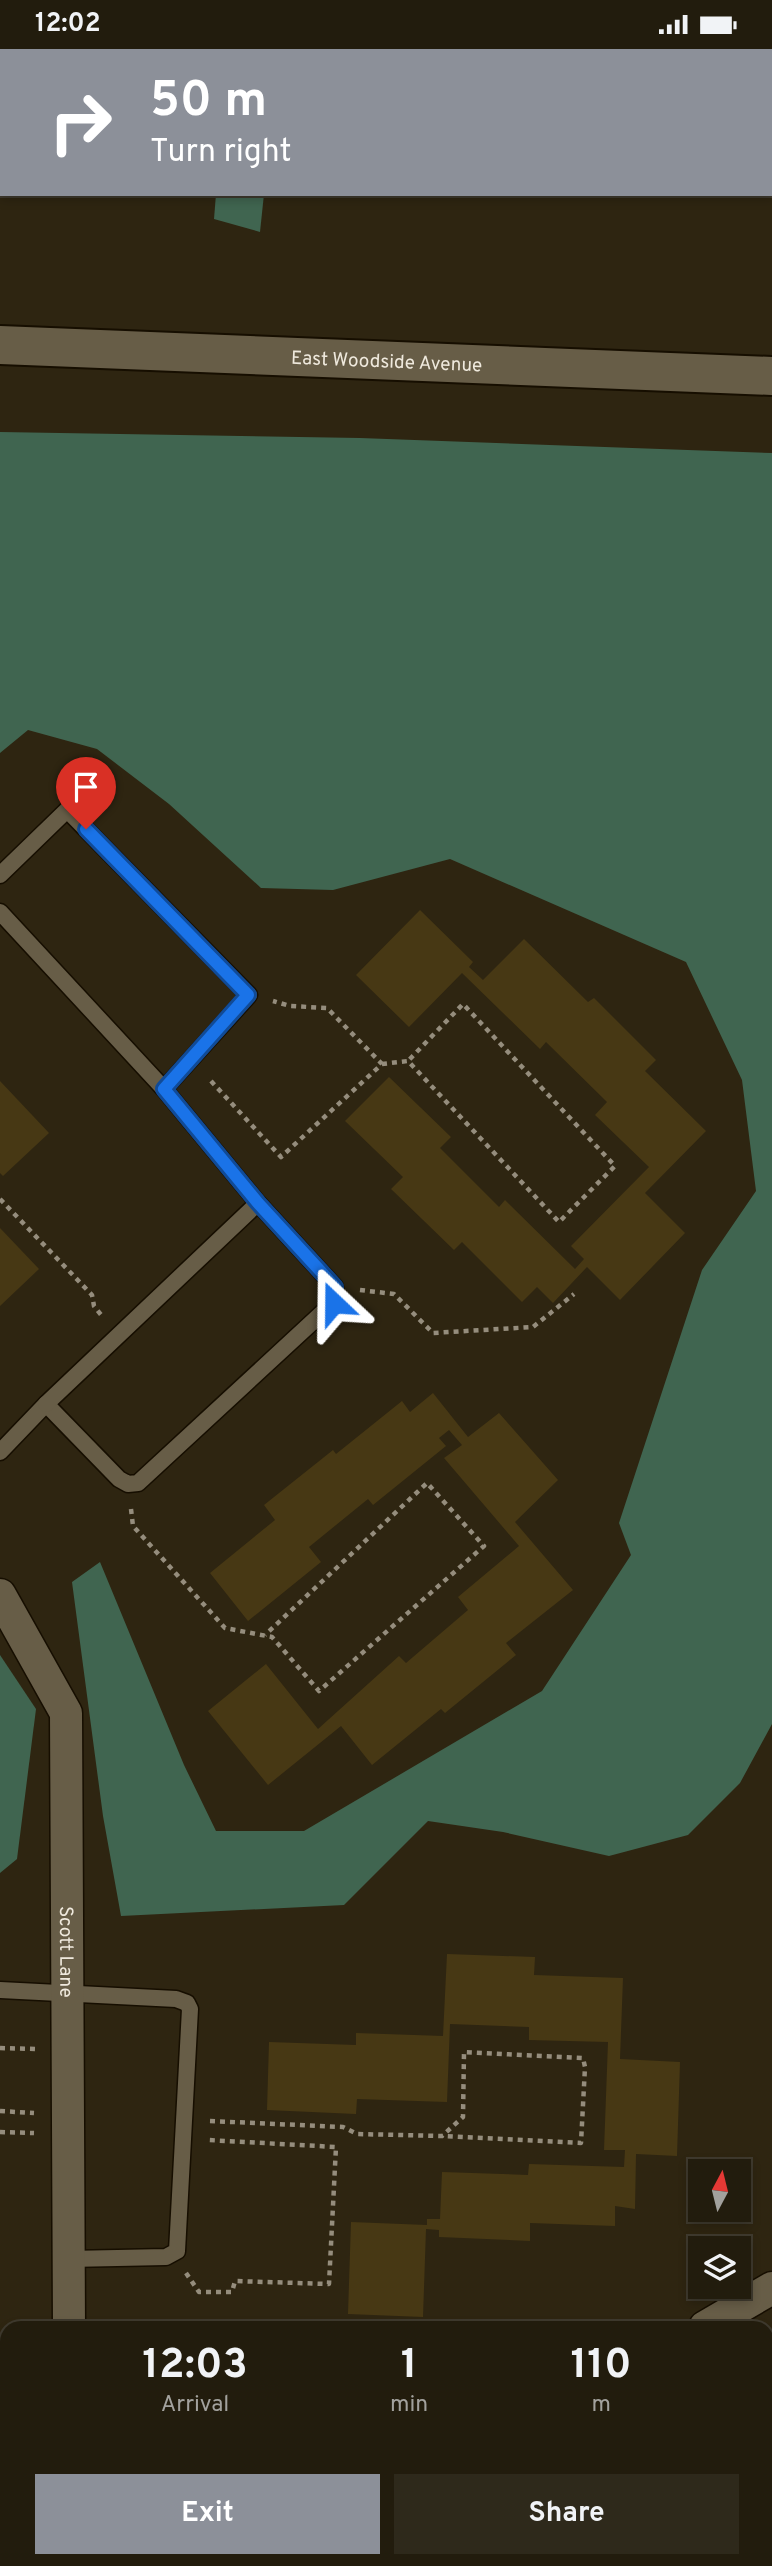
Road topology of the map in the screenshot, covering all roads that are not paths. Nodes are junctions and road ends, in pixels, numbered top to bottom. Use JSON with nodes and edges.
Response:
{"nodes":[{"id":1,"x":0,"y":345,"type":"edge"},
{"id":2,"x":772,"y":376,"type":"edge"},
{"id":3,"x":0,"y":875,"type":"edge"},
{"id":4,"x":0,"y":912,"type":"edge"},
{"id":5,"x":164,"y":1089,"type":"junction"},
{"id":6,"x":258,"y":1203,"type":"junction"},
{"id":7,"x":46,"y":1404,"type":"junction"},
{"id":8,"x":0,"y":1452,"type":"edge"},
{"id":9,"x":0,"y":1595,"type":"edge"},
{"id":10,"x":0,"y":1990,"type":"edge"},
{"id":11,"x":68,"y":1994,"type":"junction"},
{"id":12,"x":69,"y":2259,"type":"junction"},
{"id":13,"x":772,"y":2288,"type":"edge"},
{"id":14,"x":69,"y":2321,"type":"edge"},
{"id":15,"x":715,"y":2321,"type":"edge"}],
"edges":[{"from":1,"to":2,"type":"main road","name":"East Woodside Avenue"},
{"from":3,"to":5,"type":"lane"},
{"from":4,"to":5,"type":"lane"},
{"from":5,"to":6,"type":"lane"},
{"from":6,"to":7,"type":"lane"},
{"from":6,"to":7,"type":"lane"},
{"from":7,"to":8,"type":"lane"},
{"from":9,"to":11,"type":"street","name":"Scott Lane"},
{"from":10,"to":11,"type":"lane"},
{"from":11,"to":12,"type":"street","name":"Scott Lane"},
{"from":11,"to":12,"type":"lane"},
{"from":12,"to":14,"type":"street","name":"Scott Lane"},
{"from":13,"to":15,"type":"street"}]}
